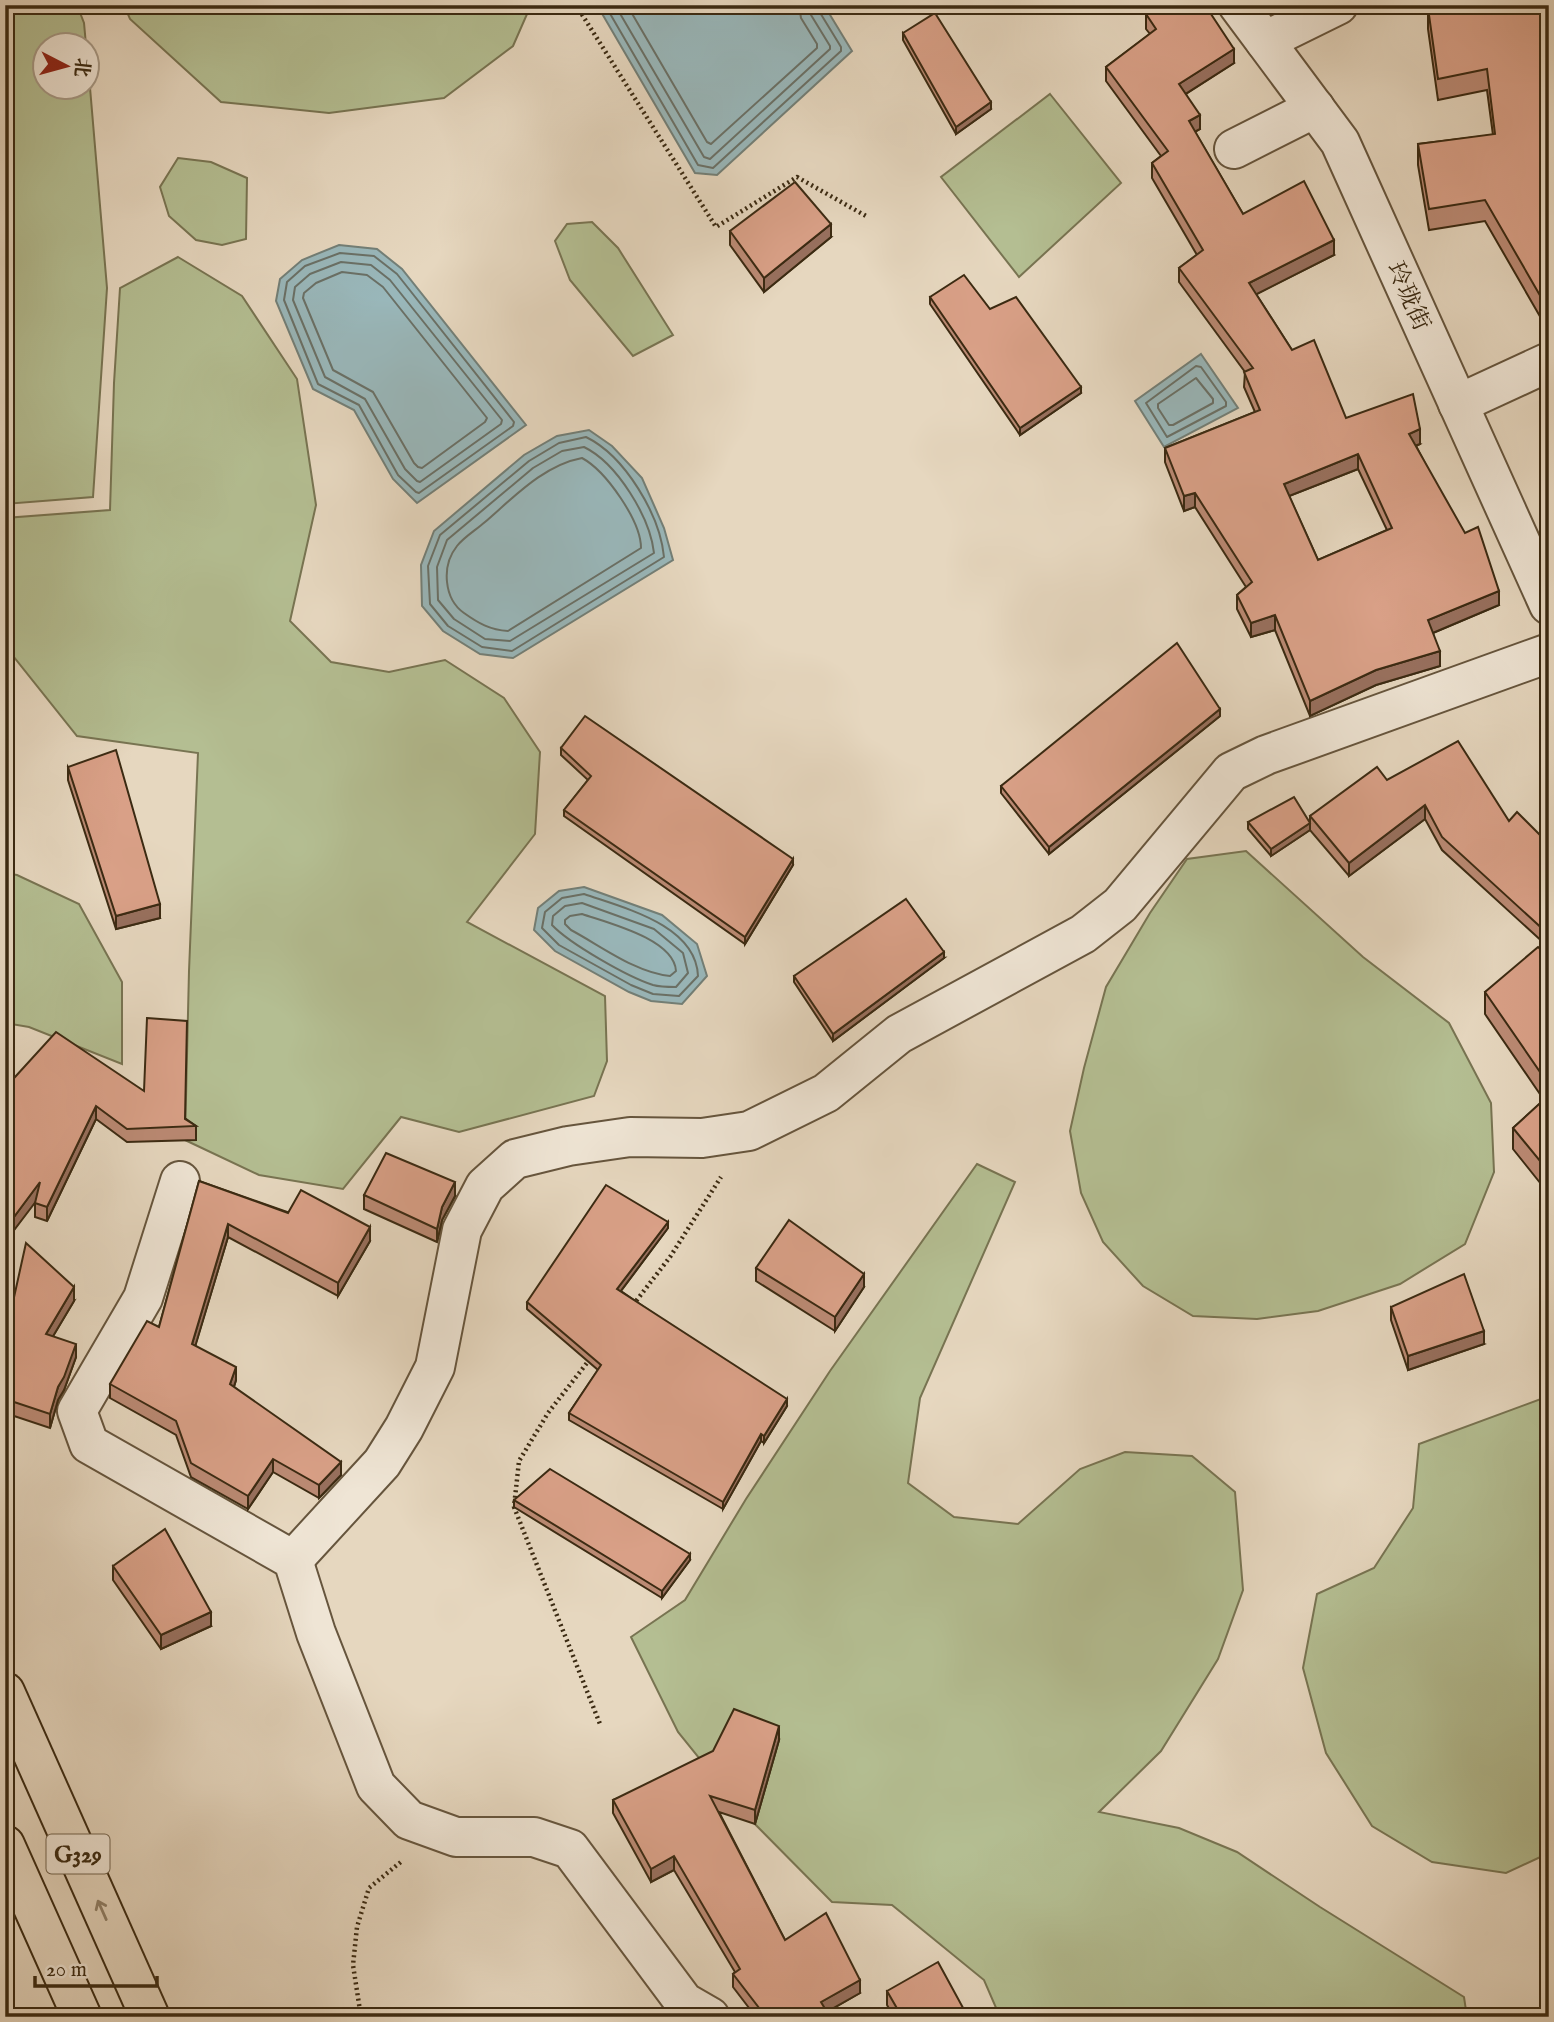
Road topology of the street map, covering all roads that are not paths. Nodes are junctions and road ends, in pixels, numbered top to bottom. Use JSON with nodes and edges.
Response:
{"nodes":[{"id":1,"x":1238,"y":5,"type":"edge"},
{"id":2,"x":1338,"y":5,"type":"edge"},
{"id":3,"x":1265,"y":41,"type":"junction"},
{"id":4,"x":1315,"y":108,"type":"junction"},
{"id":5,"x":1234,"y":149,"type":"dead end"},
{"id":6,"x":1549,"y":362,"type":"edge"},
{"id":7,"x":1458,"y":404,"type":"junction"},
{"id":8,"x":1549,"y":605,"type":"edge"},
{"id":9,"x":1549,"y":653,"type":"edge"},
{"id":10,"x":180,"y":1181,"type":"dead end"},
{"id":11,"x":293,"y":1560,"type":"junction"},
{"id":12,"x":5,"y":1692,"type":"edge"},
{"id":13,"x":5,"y":1845,"type":"edge"},
{"id":14,"x":82,"y":2017,"type":"edge"},
{"id":15,"x":150,"y":2017,"type":"edge"},
{"id":16,"x":710,"y":2017,"type":"edge"}],
"edges":[{"from":1,"to":3,"type":"street","name":"玲珑街"},
{"from":2,"to":3,"type":"street"},
{"from":3,"to":4,"type":"street","name":"玲珑街"},
{"from":4,"to":5,"type":"street"},
{"from":4,"to":7,"type":"street","name":"玲珑街"},
{"from":6,"to":7,"type":"street"},
{"from":7,"to":8,"type":"street","name":"玲珑街"},
{"from":9,"to":11,"type":"street"},
{"from":10,"to":11,"type":"street"},
{"from":11,"to":16,"type":"street"},
{"from":15,"to":12,"type":"highway","number":"G329","one_way":true},
{"from":13,"to":14,"type":"highway","number":"G329"}]}
